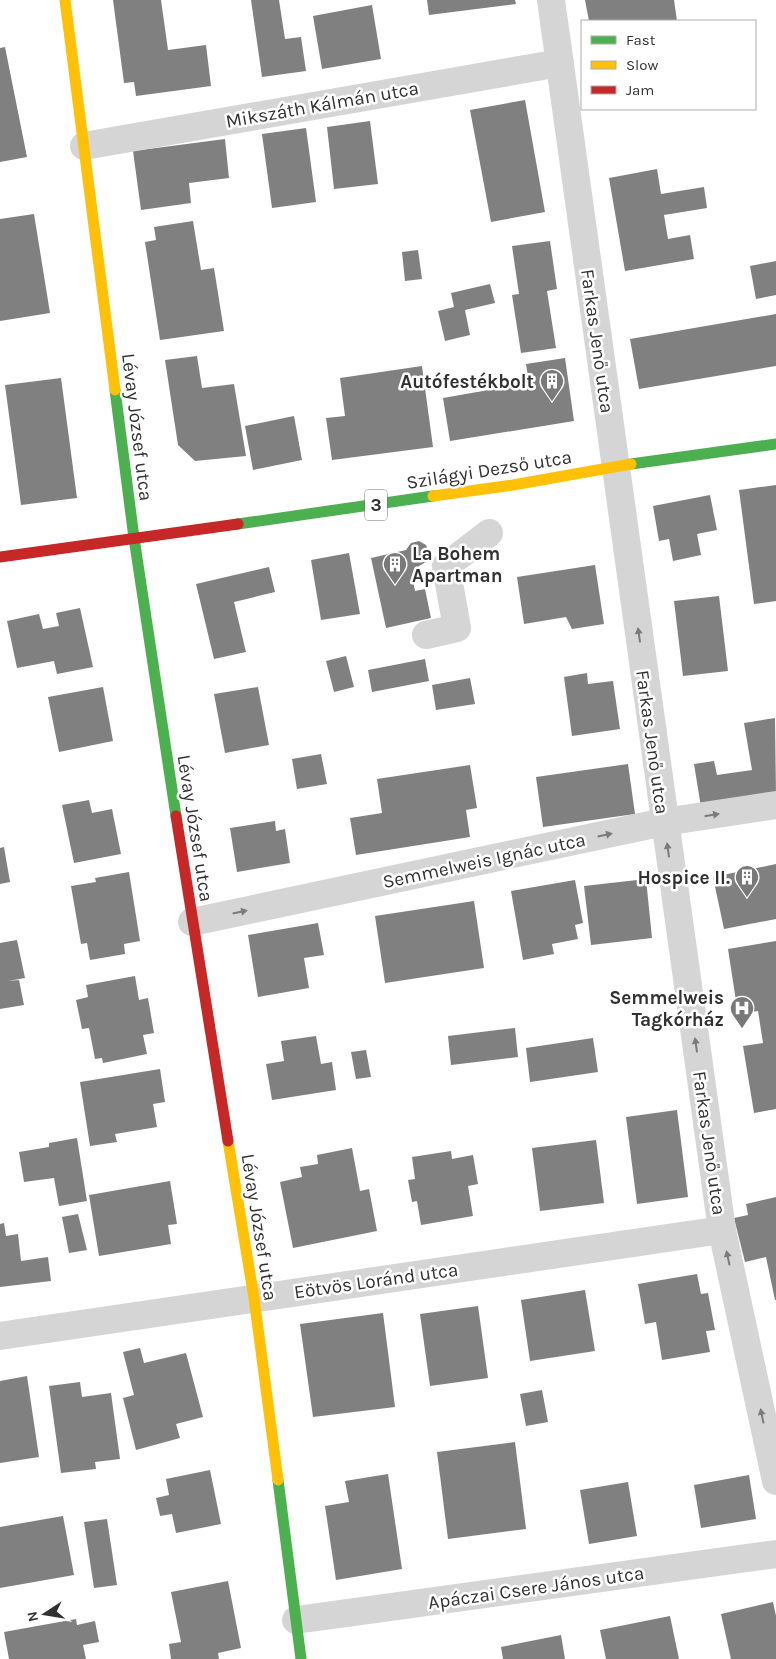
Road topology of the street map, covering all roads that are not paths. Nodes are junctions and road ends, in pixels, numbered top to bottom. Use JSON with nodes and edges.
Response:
{"nodes":[{"id":1,"x":65,"y":0,"type":"edge"},
{"id":2,"x":551,"y":0,"type":"edge"},
{"id":3,"x":560,"y":63,"type":"junction"},
{"id":4,"x":84,"y":146,"type":"junction"},
{"id":5,"x":776,"y":444,"type":"edge"},
{"id":6,"x":616,"y":466,"type":"junction"},
{"id":7,"x":490,"y":534,"type":"dead end"},
{"id":8,"x":134,"y":538,"type":"junction"},
{"id":9,"x":0,"y":557,"type":"edge"},
{"id":10,"x":426,"y":635,"type":"dead end"},
{"id":11,"x":776,"y":805,"type":"edge"},
{"id":12,"x":664,"y":822,"type":"junction"},
{"id":13,"x":192,"y":922,"type":"junction"},
{"id":14,"x":722,"y":1230,"type":"junction"},
{"id":15,"x":254,"y":1298,"type":"junction"},
{"id":16,"x":0,"y":1336,"type":"edge"},
{"id":17,"x":776,"y":1481,"type":"edge"},
{"id":18,"x":776,"y":1554,"type":"edge"},
{"id":19,"x":296,"y":1620,"type":"junction"},
{"id":20,"x":301,"y":1659,"type":"edge"}],
"edges":[{"from":1,"to":4,"type":"street","name":"Lévay József utca"},
{"from":2,"to":3,"type":"street","name":"Farkas Jenő utca"},
{"from":3,"to":4,"type":"street","name":"Mikszáth Kálmán utca"},
{"from":3,"to":6,"type":"street","name":"Farkas Jenő utca"},
{"from":4,"to":8,"type":"street","name":"Lévay József utca"},
{"from":5,"to":6,"type":"street","name":"Szilágyi Dezső utca","number":"3"},
{"from":6,"to":8,"type":"street","name":"Szilágyi Dezső utca","number":"3"},
{"from":12,"to":6,"type":"street","name":"Farkas Jenő utca","one_way":true},
{"from":7,"to":10,"type":"street"},
{"from":8,"to":9,"type":"street","name":"Szilágyi Dezső utca","number":"3"},
{"from":8,"to":13,"type":"street","name":"Lévay József utca"},
{"from":12,"to":11,"type":"street","name":"Semmelweis Ignác utca","one_way":true},
{"from":13,"to":12,"type":"street","name":"Semmelweis Ignác utca","one_way":true},
{"from":14,"to":12,"type":"street","name":"Farkas Jenő utca","one_way":true},
{"from":13,"to":15,"type":"street","name":"Lévay József utca"},
{"from":14,"to":15,"type":"street","name":"Eötvös Loránd utca"},
{"from":17,"to":14,"type":"street","name":"Farkas Jenő utca","one_way":true},
{"from":15,"to":16,"type":"street","name":"Eötvös Loránd utca"},
{"from":15,"to":19,"type":"street","name":"Lévay József utca"},
{"from":18,"to":19,"type":"street","name":"Apáczai Csere János utca"},
{"from":19,"to":20,"type":"street","name":"Lévay József utca"}]}
